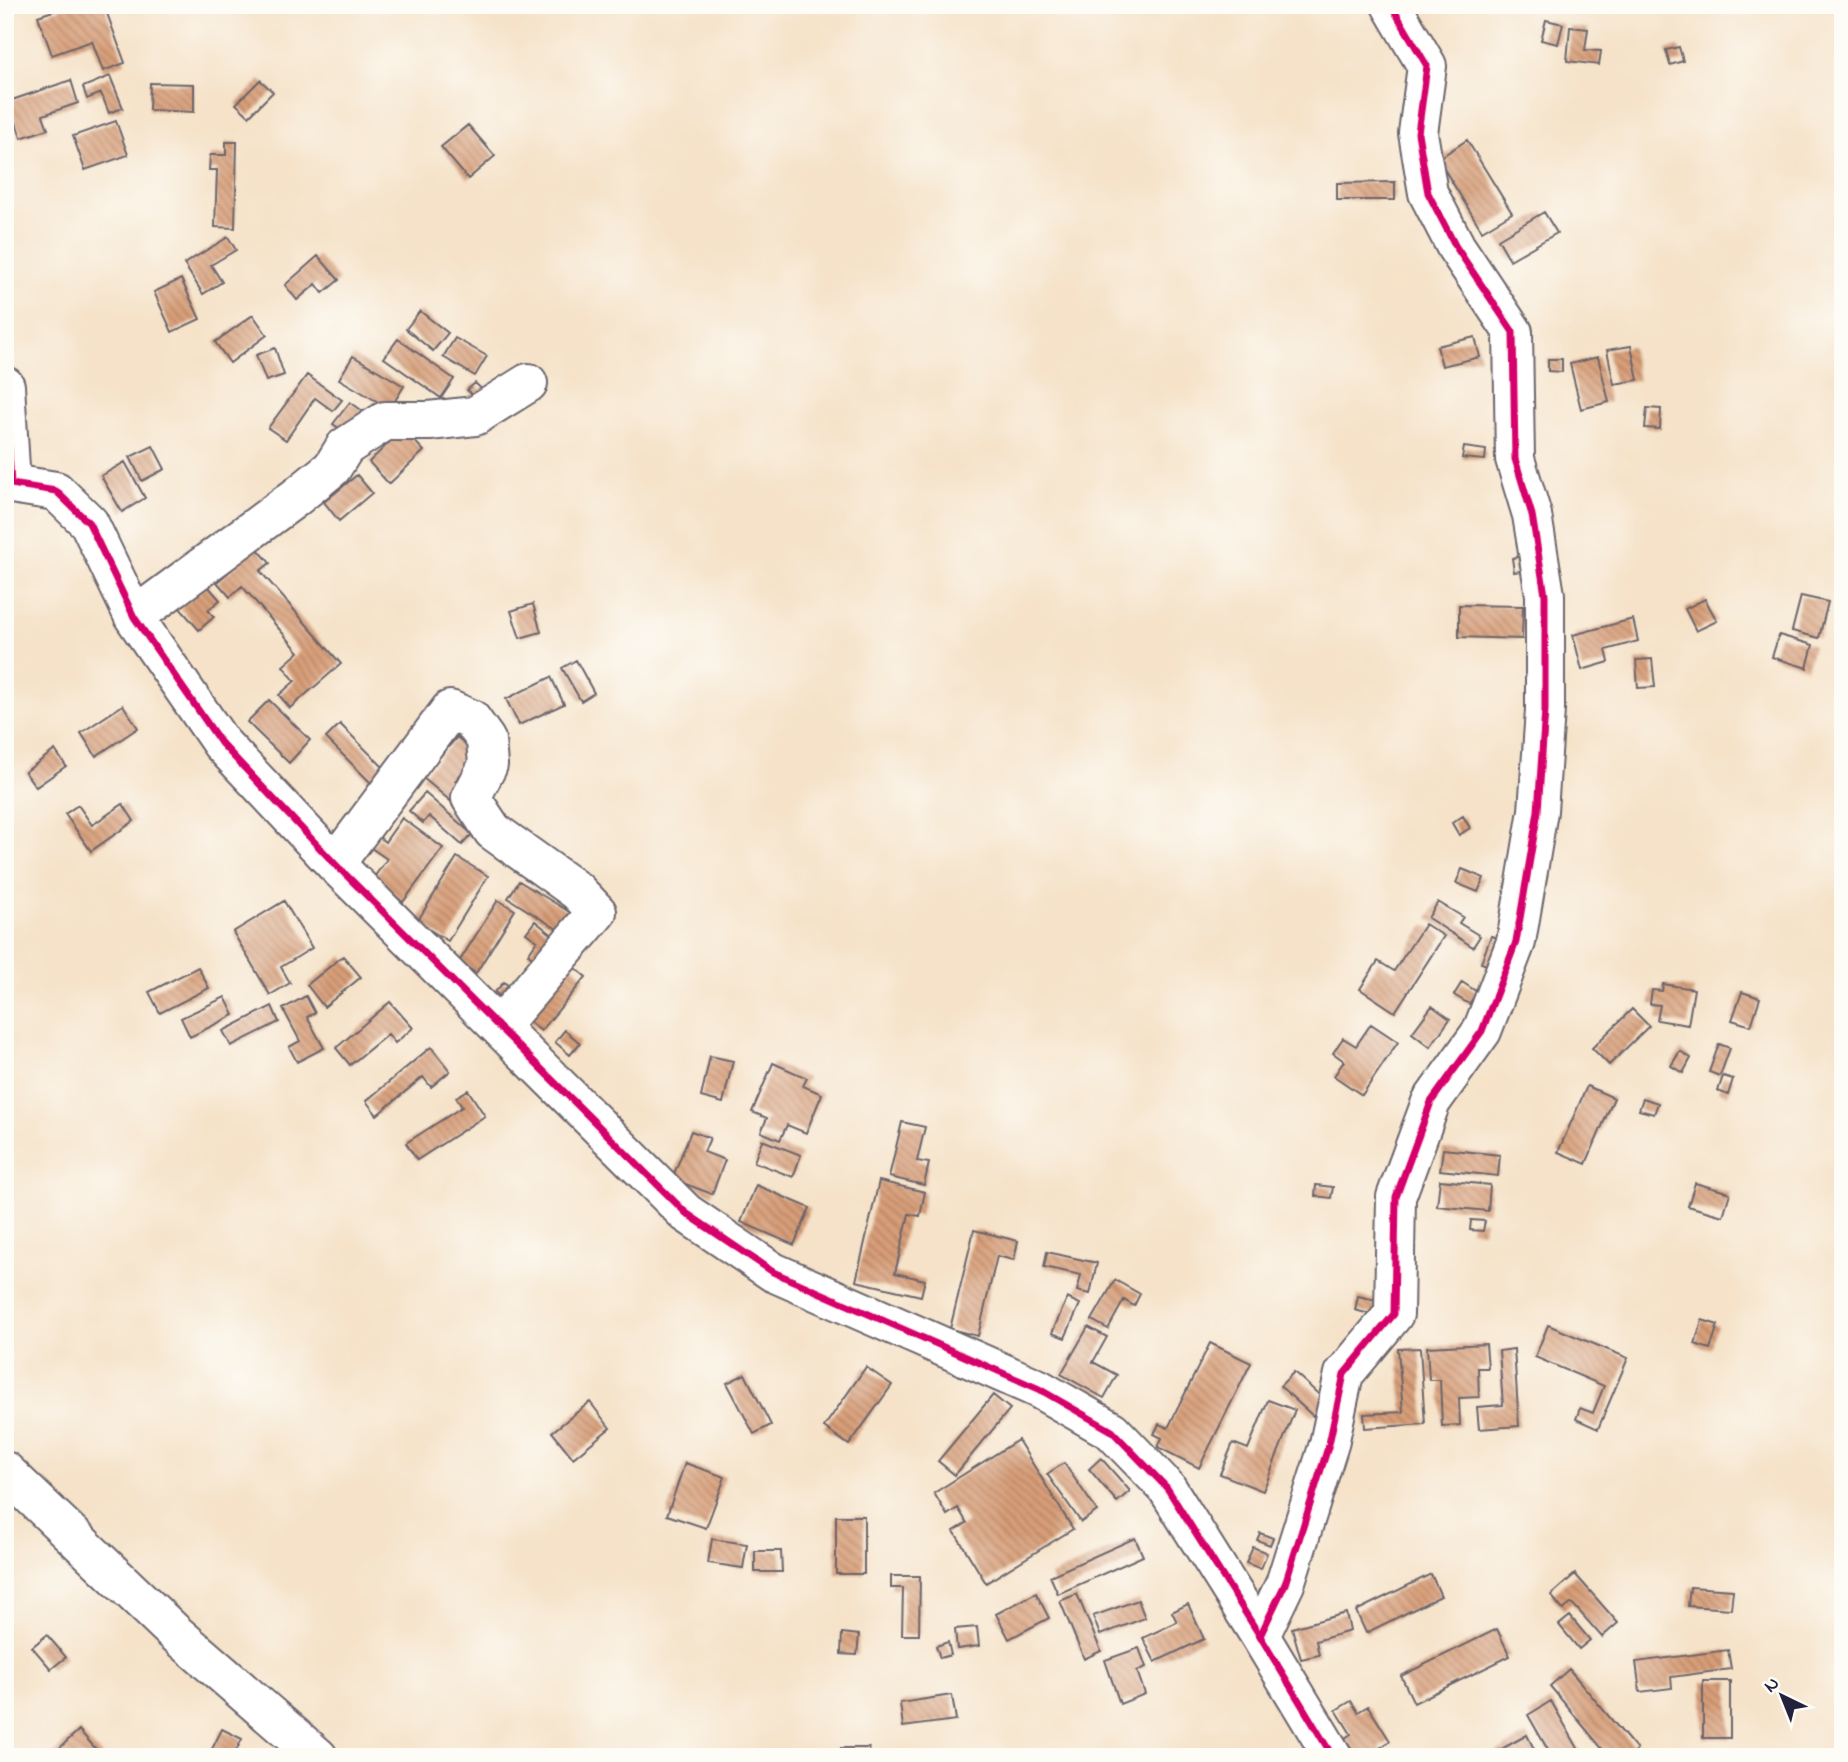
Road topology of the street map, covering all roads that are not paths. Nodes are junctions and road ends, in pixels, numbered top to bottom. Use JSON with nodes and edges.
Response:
{"nodes":[{"id":1,"x":1391,"y":5,"type":"edge"},
{"id":2,"x":528,"y":383,"type":"dead end"},
{"id":3,"x":5,"y":386,"type":"edge"},
{"id":4,"x":8,"y":485,"type":"edge"},
{"id":5,"x":134,"y":617,"type":"junction"},
{"id":6,"x":335,"y":864,"type":"junction"},
{"id":7,"x":499,"y":1027,"type":"junction"},
{"id":8,"x":5,"y":1471,"type":"edge"},
{"id":9,"x":1260,"y":1636,"type":"junction"},
{"id":10,"x":318,"y":1757,"type":"edge"},
{"id":11,"x":1333,"y":1757,"type":"edge"}],
"edges":[{"from":1,"to":9,"type":"street"},
{"from":2,"to":5,"type":"street"},
{"from":3,"to":4,"type":"street"},
{"from":4,"to":5,"type":"street"},
{"from":5,"to":6,"type":"street"},
{"from":6,"to":7,"type":"street"},
{"from":6,"to":7,"type":"street"},
{"from":7,"to":9,"type":"street"},
{"from":8,"to":10,"type":"street"},
{"from":9,"to":11,"type":"street"}]}
